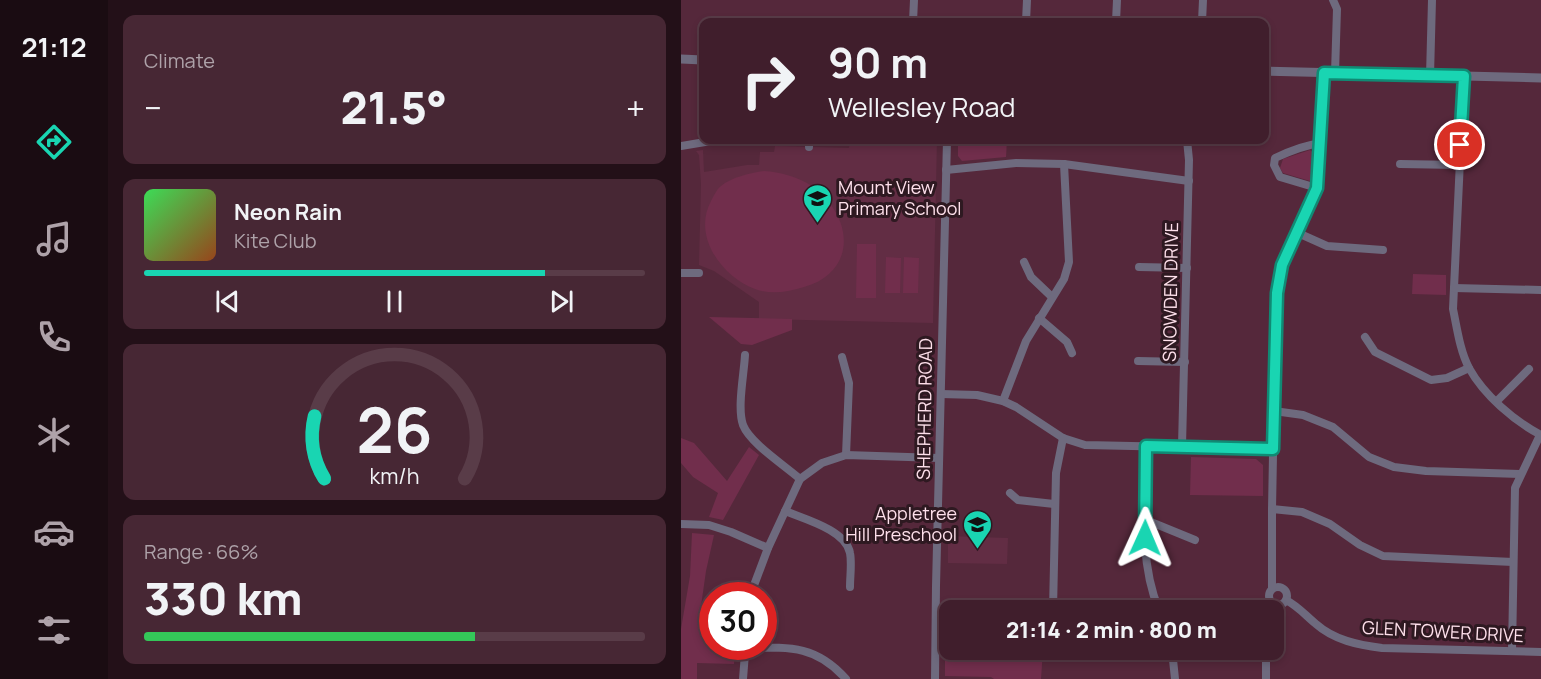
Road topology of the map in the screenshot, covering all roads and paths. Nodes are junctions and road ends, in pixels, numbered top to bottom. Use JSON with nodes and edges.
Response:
{"nodes":[{"id":1,"x":914,"y":0,"type":"edge"},
{"id":2,"x":1027,"y":0,"type":"edge"},
{"id":3,"x":1117,"y":0,"type":"edge"},
{"id":4,"x":1203,"y":0,"type":"edge"},
{"id":5,"x":1333,"y":0,"type":"edge"},
{"id":6,"x":1432,"y":0,"type":"edge"},
{"id":7,"x":913,"y":18,"type":"edge"},
{"id":8,"x":1026,"y":18,"type":"edge"},
{"id":9,"x":1116,"y":18,"type":"edge"},
{"id":10,"x":1203,"y":18,"type":"edge"},
{"id":11,"x":681,"y":54,"type":"edge"},
{"id":12,"x":699,"y":54,"type":"edge"},
{"id":13,"x":681,"y":59,"type":"edge"},
{"id":14,"x":699,"y":60,"type":"edge"},
{"id":15,"x":1269,"y":71,"type":"edge"},
{"id":16,"x":1324,"y":73,"type":"junction"},
{"id":17,"x":1335,"y":73,"type":"junction"},
{"id":18,"x":1430,"y":75,"type":"junction"},
{"id":19,"x":1464,"y":76,"type":"junction"},
{"id":20,"x":1541,"y":78,"type":"edge"},
{"id":21,"x":699,"y":143,"type":"edge"},
{"id":22,"x":1321,"y":143,"type":"junction"},
{"id":23,"x":947,"y":144,"type":"edge"},
{"id":24,"x":1187,"y":144,"type":"edge"},
{"id":25,"x":681,"y":146,"type":"edge"},
{"id":26,"x":1064,"y":164,"type":"junction"},
{"id":27,"x":1400,"y":164,"type":"dead end"},
{"id":28,"x":1459,"y":165,"type":"junction"},
{"id":29,"x":947,"y":170,"type":"junction"},
{"id":30,"x":1189,"y":181,"type":"junction"},
{"id":31,"x":1317,"y":188,"type":"junction"},
{"id":32,"x":1298,"y":233,"type":"junction"},
{"id":33,"x":1383,"y":250,"type":"dead end"},
{"id":34,"x":1024,"y":262,"type":"dead end"},
{"id":35,"x":1139,"y":267,"type":"dead end"},
{"id":36,"x":1187,"y":268,"type":"junction"},
{"id":37,"x":681,"y":273,"type":"edge"},
{"id":38,"x":699,"y":273,"type":"dead end"},
{"id":39,"x":1454,"y":288,"type":"junction"},
{"id":40,"x":1541,"y":290,"type":"edge"},
{"id":41,"x":1052,"y":297,"type":"junction"},
{"id":42,"x":1039,"y":318,"type":"junction"},
{"id":43,"x":1365,"y":337,"type":"dead end"},
{"id":44,"x":1072,"y":353,"type":"dead end"},
{"id":45,"x":745,"y":355,"type":"dead end"},
{"id":46,"x":841,"y":357,"type":"dead end"},
{"id":47,"x":1138,"y":361,"type":"dead end"},
{"id":48,"x":1185,"y":362,"type":"junction"},
{"id":49,"x":1469,"y":368,"type":"junction"},
{"id":50,"x":1529,"y":369,"type":"dead end"},
{"id":51,"x":941,"y":394,"type":"junction"},
{"id":52,"x":1003,"y":401,"type":"junction"},
{"id":53,"x":1497,"y":401,"type":"junction"},
{"id":54,"x":1274,"y":411,"type":"junction"},
{"id":55,"x":1540,"y":435,"type":"edge"},
{"id":56,"x":1063,"y":438,"type":"junction"},
{"id":57,"x":1146,"y":446,"type":"junction"},
{"id":58,"x":1182,"y":446,"type":"junction"},
{"id":59,"x":1273,"y":449,"type":"junction"},
{"id":60,"x":846,"y":455,"type":"junction"},
{"id":61,"x":939,"y":458,"type":"junction"},
{"id":62,"x":1520,"y":474,"type":"junction"},
{"id":63,"x":800,"y":479,"type":"junction"},
{"id":64,"x":1010,"y":493,"type":"dead end"},
{"id":65,"x":1054,"y":504,"type":"junction"},
{"id":66,"x":1272,"y":509,"type":"junction"},
{"id":67,"x":785,"y":511,"type":"junction"},
{"id":68,"x":1146,"y":520,"type":"junction"},
{"id":69,"x":681,"y":524,"type":"edge"},
{"id":70,"x":1194,"y":540,"type":"dead end"},
{"id":71,"x":768,"y":548,"type":"junction"},
{"id":72,"x":1513,"y":562,"type":"junction"},
{"id":73,"x":755,"y":582,"type":"edge"},
{"id":74,"x":850,"y":587,"type":"dead end"},
{"id":75,"x":1272,"y":588,"type":"junction"},
{"id":76,"x":1053,"y":600,"type":"edge"},
{"id":77,"x":1155,"y":600,"type":"edge"},
{"id":78,"x":1270,"y":600,"type":"edge"},
{"id":79,"x":1287,"y":600,"type":"junction"},
{"id":80,"x":1284,"y":602,"type":"edge"},
{"id":81,"x":777,"y":649,"type":"edge"},
{"id":82,"x":1512,"y":651,"type":"junction"},
{"id":83,"x":1541,"y":652,"type":"edge"},
{"id":84,"x":744,"y":660,"type":"edge"},
{"id":85,"x":1173,"y":660,"type":"edge"},
{"id":86,"x":1266,"y":660,"type":"edge"},
{"id":87,"x":743,"y":679,"type":"edge"},
{"id":88,"x":846,"y":679,"type":"edge"},
{"id":89,"x":935,"y":679,"type":"edge"},
{"id":90,"x":1175,"y":679,"type":"edge"},
{"id":91,"x":1266,"y":679,"type":"edge"}],
"edges":[{"from":1,"to":7,"type":"street"},
{"from":2,"to":8,"type":"street"},
{"from":3,"to":9,"type":"street"},
{"from":4,"to":10,"type":"street"},
{"from":5,"to":17,"type":"street"},
{"from":6,"to":18,"type":"street"},
{"from":11,"to":12,"type":"street"},
{"from":13,"to":14,"type":"street"},
{"from":15,"to":16,"type":"street"},
{"from":16,"to":17,"type":"street"},
{"from":16,"to":22,"type":"street"},
{"from":17,"to":18,"type":"street"},
{"from":18,"to":19,"type":"street"},
{"from":19,"to":20,"type":"street"},
{"from":19,"to":28,"type":"street"},
{"from":21,"to":25,"type":"street"},
{"from":22,"to":31,"type":"street"},
{"from":22,"to":31,"type":"street"},
{"from":23,"to":29,"type":"street","name":"SHEPHERD ROAD"},
{"from":24,"to":30,"type":"street","name":"SNOWDEN DRIVE"},
{"from":26,"to":29,"type":"street"},
{"from":26,"to":30,"type":"street"},
{"from":26,"to":41,"type":"street"},
{"from":27,"to":28,"type":"street"},
{"from":28,"to":39,"type":"street"},
{"from":29,"to":51,"type":"street","name":"SHEPHERD ROAD"},
{"from":30,"to":36,"type":"street","name":"SNOWDEN DRIVE"},
{"from":31,"to":32,"type":"street"},
{"from":32,"to":33,"type":"street"},
{"from":32,"to":54,"type":"street"},
{"from":34,"to":41,"type":"street"},
{"from":35,"to":36,"type":"street"},
{"from":36,"to":48,"type":"street","name":"SNOWDEN DRIVE"},
{"from":37,"to":38,"type":"street"},
{"from":39,"to":40,"type":"street"},
{"from":39,"to":49,"type":"street"},
{"from":41,"to":42,"type":"street"},
{"from":42,"to":44,"type":"street"},
{"from":42,"to":52,"type":"street"},
{"from":43,"to":49,"type":"street"},
{"from":45,"to":63,"type":"street"},
{"from":46,"to":60,"type":"street"},
{"from":47,"to":48,"type":"street"},
{"from":48,"to":58,"type":"street","name":"SNOWDEN DRIVE"},
{"from":49,"to":53,"type":"street"},
{"from":50,"to":53,"type":"street"},
{"from":51,"to":52,"type":"street"},
{"from":51,"to":61,"type":"street","name":"SHEPHERD ROAD"},
{"from":52,"to":56,"type":"street"},
{"from":53,"to":55,"type":"street"},
{"from":54,"to":59,"type":"street"},
{"from":54,"to":62,"type":"street"},
{"from":55,"to":62,"type":"street"},
{"from":56,"to":57,"type":"street"},
{"from":56,"to":65,"type":"street"},
{"from":57,"to":58,"type":"street"},
{"from":57,"to":68,"type":"street"},
{"from":58,"to":59,"type":"street"},
{"from":59,"to":66,"type":"street"},
{"from":60,"to":61,"type":"street"},
{"from":60,"to":63,"type":"street"},
{"from":61,"to":89,"type":"street","name":"SHEPHERD ROAD"},
{"from":62,"to":72,"type":"street"},
{"from":63,"to":67,"type":"street"},
{"from":64,"to":65,"type":"street"},
{"from":65,"to":76,"type":"street"},
{"from":66,"to":72,"type":"street"},
{"from":66,"to":75,"type":"street"},
{"from":67,"to":71,"type":"street"},
{"from":67,"to":74,"type":"street"},
{"from":68,"to":70,"type":"street"},
{"from":68,"to":77,"type":"street"},
{"from":69,"to":71,"type":"street"},
{"from":71,"to":73,"type":"street"},
{"from":72,"to":82,"type":"street"},
{"from":75,"to":78,"type":"street"},
{"from":75,"to":79,"type":"street"},
{"from":79,"to":80,"type":"street"},
{"from":79,"to":82,"type":"street","name":"GLEN TOWER DRIVE"},
{"from":81,"to":88,"type":"street"},
{"from":82,"to":83,"type":"street","name":"GLEN TOWER DRIVE"},
{"from":84,"to":87,"type":"street"},
{"from":85,"to":90,"type":"street"},
{"from":86,"to":91,"type":"street"}]}
